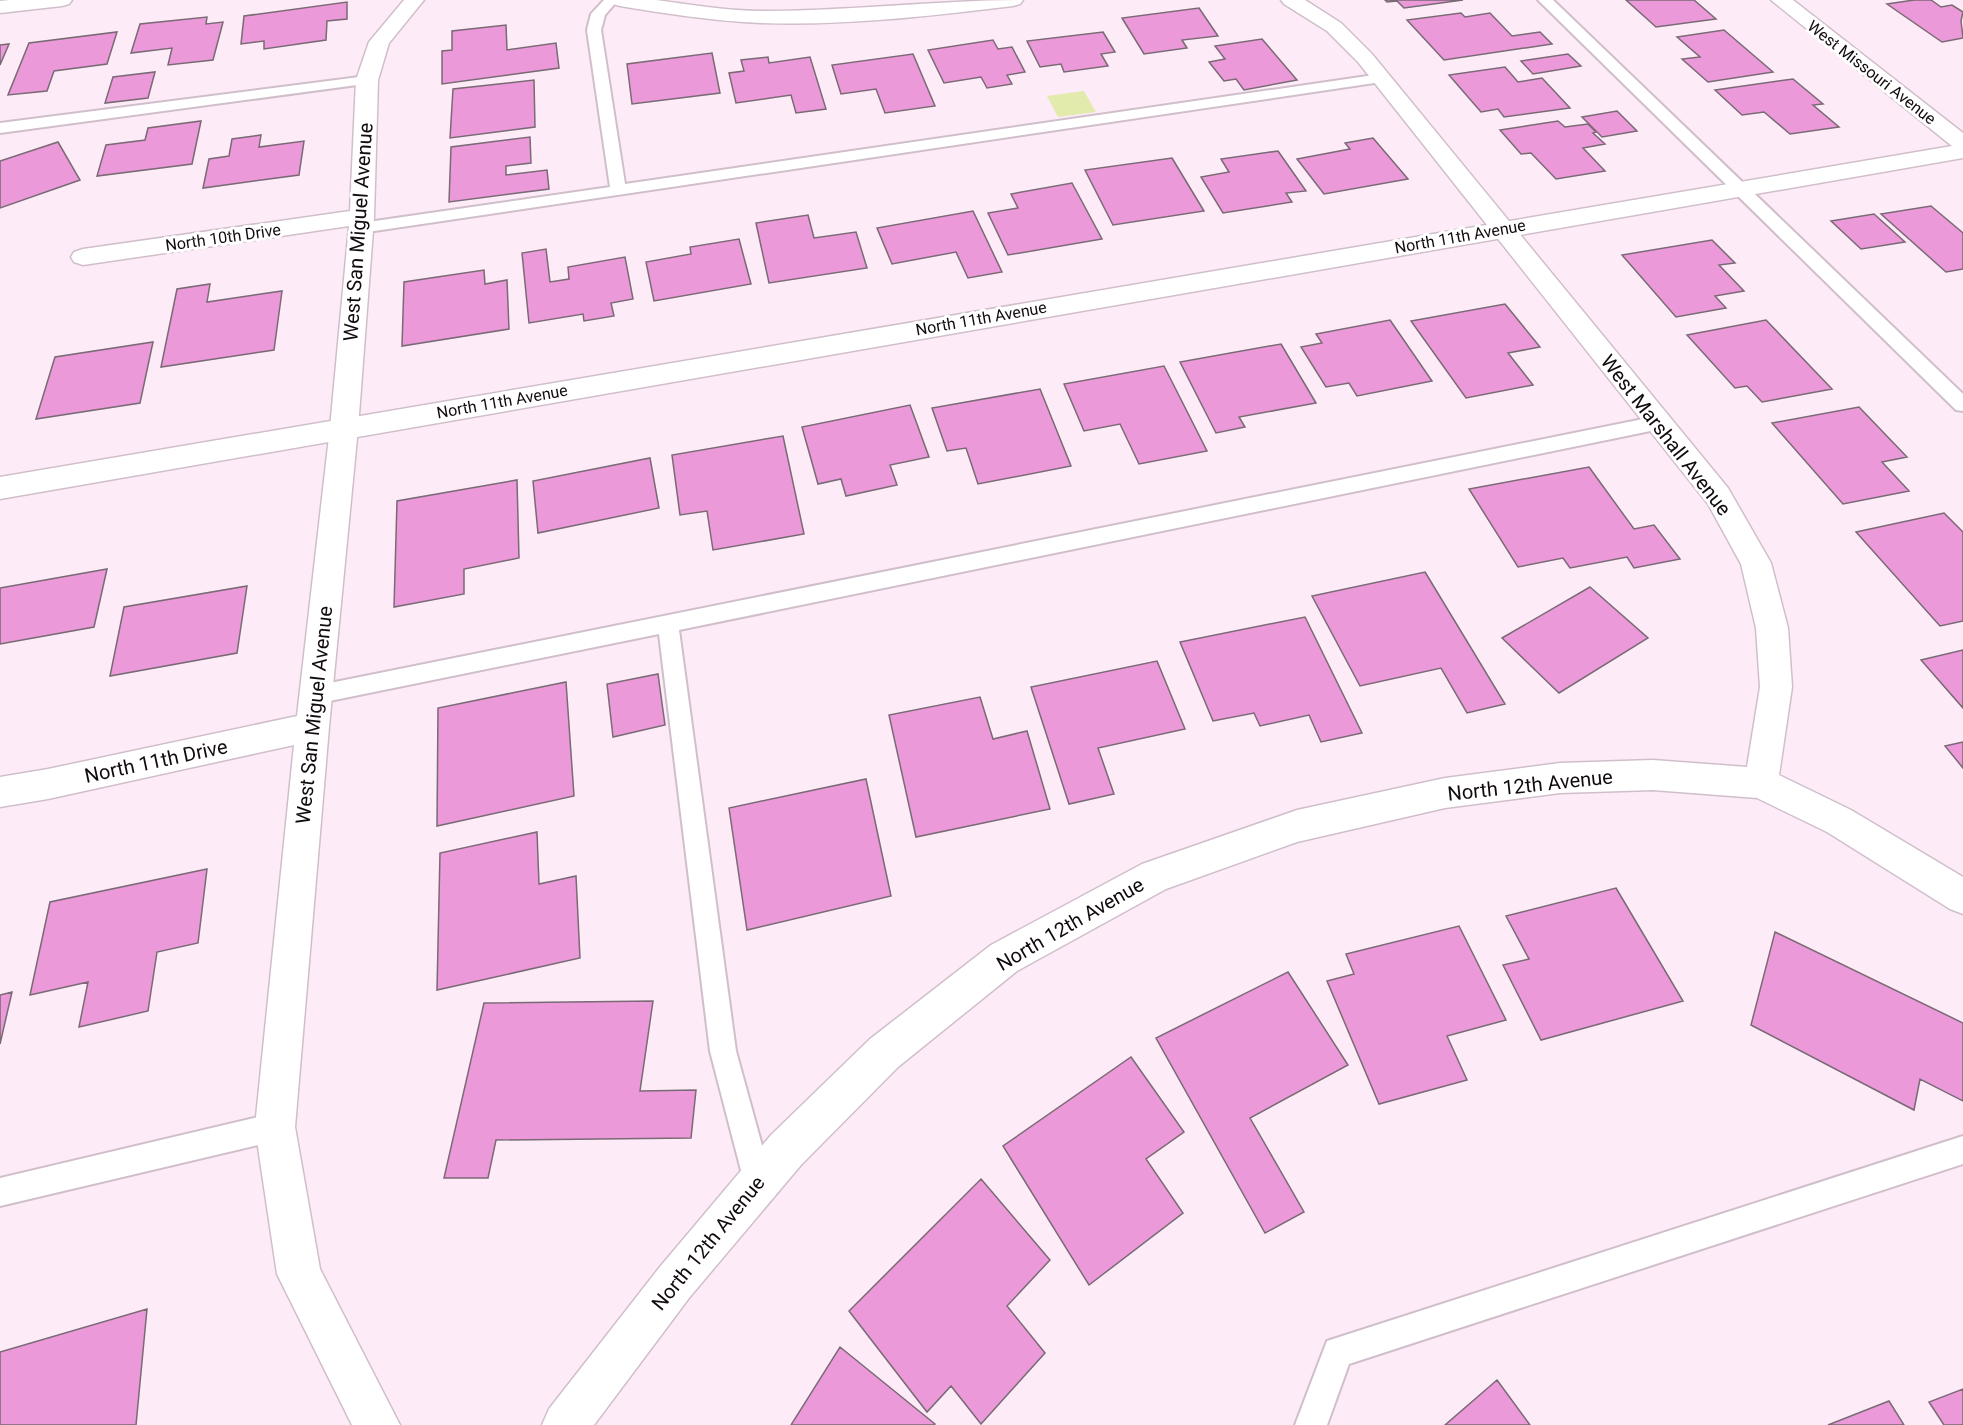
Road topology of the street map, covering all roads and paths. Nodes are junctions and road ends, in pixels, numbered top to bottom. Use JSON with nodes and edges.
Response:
{"nodes":[{"id":1,"x":62,"y":0,"type":"edge"},
{"id":2,"x":414,"y":0,"type":"edge"},
{"id":3,"x":611,"y":0,"type":"edge"},
{"id":4,"x":620,"y":0,"type":"edge"},
{"id":5,"x":1013,"y":0,"type":"edge"},
{"id":6,"x":1292,"y":0,"type":"edge"},
{"id":7,"x":1545,"y":0,"type":"edge"},
{"id":8,"x":1781,"y":0,"type":"edge"},
{"id":9,"x":0,"y":7,"type":"edge"},
{"id":10,"x":1381,"y":78,"type":"junction"},
{"id":11,"x":368,"y":80,"type":"junction"},
{"id":12,"x":0,"y":128,"type":"edge"},
{"id":13,"x":1963,"y":144,"type":"edge"},
{"id":14,"x":1963,"y":150,"type":"edge"},
{"id":15,"x":1741,"y":189,"type":"junction"},
{"id":16,"x":618,"y":190,"type":"junction"},
{"id":17,"x":362,"y":222,"type":"junction"},
{"id":18,"x":1501,"y":229,"type":"junction"},
{"id":19,"x":83,"y":257,"type":"dead end"},
{"id":20,"x":1963,"y":405,"type":"edge"},
{"id":21,"x":1658,"y":423,"type":"junction"},
{"id":22,"x":345,"y":428,"type":"junction"},
{"id":23,"x":0,"y":488,"type":"edge"},
{"id":24,"x":668,"y":624,"type":"junction"},
{"id":25,"x":313,"y":711,"type":"junction"},
{"id":26,"x":1761,"y":783,"type":"junction"},
{"id":27,"x":0,"y":792,"type":"edge"},
{"id":28,"x":1963,"y":897,"type":"edge"},
{"id":29,"x":275,"y":1127,"type":"junction"},
{"id":30,"x":1963,"y":1150,"type":"edge"},
{"id":31,"x":758,"y":1182,"type":"junction"},
{"id":32,"x":0,"y":1192,"type":"edge"},
{"id":33,"x":377,"y":1425,"type":"edge"},
{"id":34,"x":565,"y":1425,"type":"edge"},
{"id":35,"x":1311,"y":1425,"type":"edge"}],
"edges":[{"from":1,"to":9,"type":"street"},
{"from":2,"to":11,"type":"street","name":"West San Miguel Avenue"},
{"from":3,"to":16,"type":"lane"},
{"from":4,"to":5,"type":"street"},
{"from":6,"to":10,"type":"street","name":"West Marshall Avenue"},
{"from":7,"to":15,"type":"lane"},
{"from":8,"to":13,"type":"street","name":"West Missouri Avenue"},
{"from":10,"to":16,"type":"lane"},
{"from":10,"to":18,"type":"street","name":"West Marshall Avenue"},
{"from":11,"to":12,"type":"lane"},
{"from":11,"to":17,"type":"street","name":"West San Miguel Avenue"},
{"from":14,"to":15,"type":"street","name":"North 11th Avenue"},
{"from":15,"to":18,"type":"street","name":"North 11th Avenue"},
{"from":15,"to":20,"type":"lane"},
{"from":16,"to":17,"type":"lane"},
{"from":17,"to":19,"type":"street","name":"North 10th Drive"},
{"from":17,"to":22,"type":"street","name":"West San Miguel Avenue"},
{"from":18,"to":21,"type":"street","name":"West Marshall Avenue"},
{"from":18,"to":22,"type":"street","name":"North 11th Avenue"},
{"from":21,"to":24,"type":"lane"},
{"from":21,"to":26,"type":"street","name":"West Marshall Avenue"},
{"from":22,"to":23,"type":"street","name":"North 11th Avenue"},
{"from":22,"to":25,"type":"street","name":"West San Miguel Avenue"},
{"from":24,"to":25,"type":"lane"},
{"from":24,"to":31,"type":"lane"},
{"from":25,"to":27,"type":"street","name":"North 11th Drive"},
{"from":25,"to":29,"type":"street","name":"West San Miguel Avenue"},
{"from":26,"to":28,"type":"street"},
{"from":26,"to":31,"type":"street","name":"North 12th Avenue"},
{"from":29,"to":32,"type":"lane"},
{"from":29,"to":33,"type":"street","name":"West San Miguel Avenue"},
{"from":30,"to":35,"type":"lane"},
{"from":31,"to":34,"type":"street","name":"North 12th Avenue"}]}
